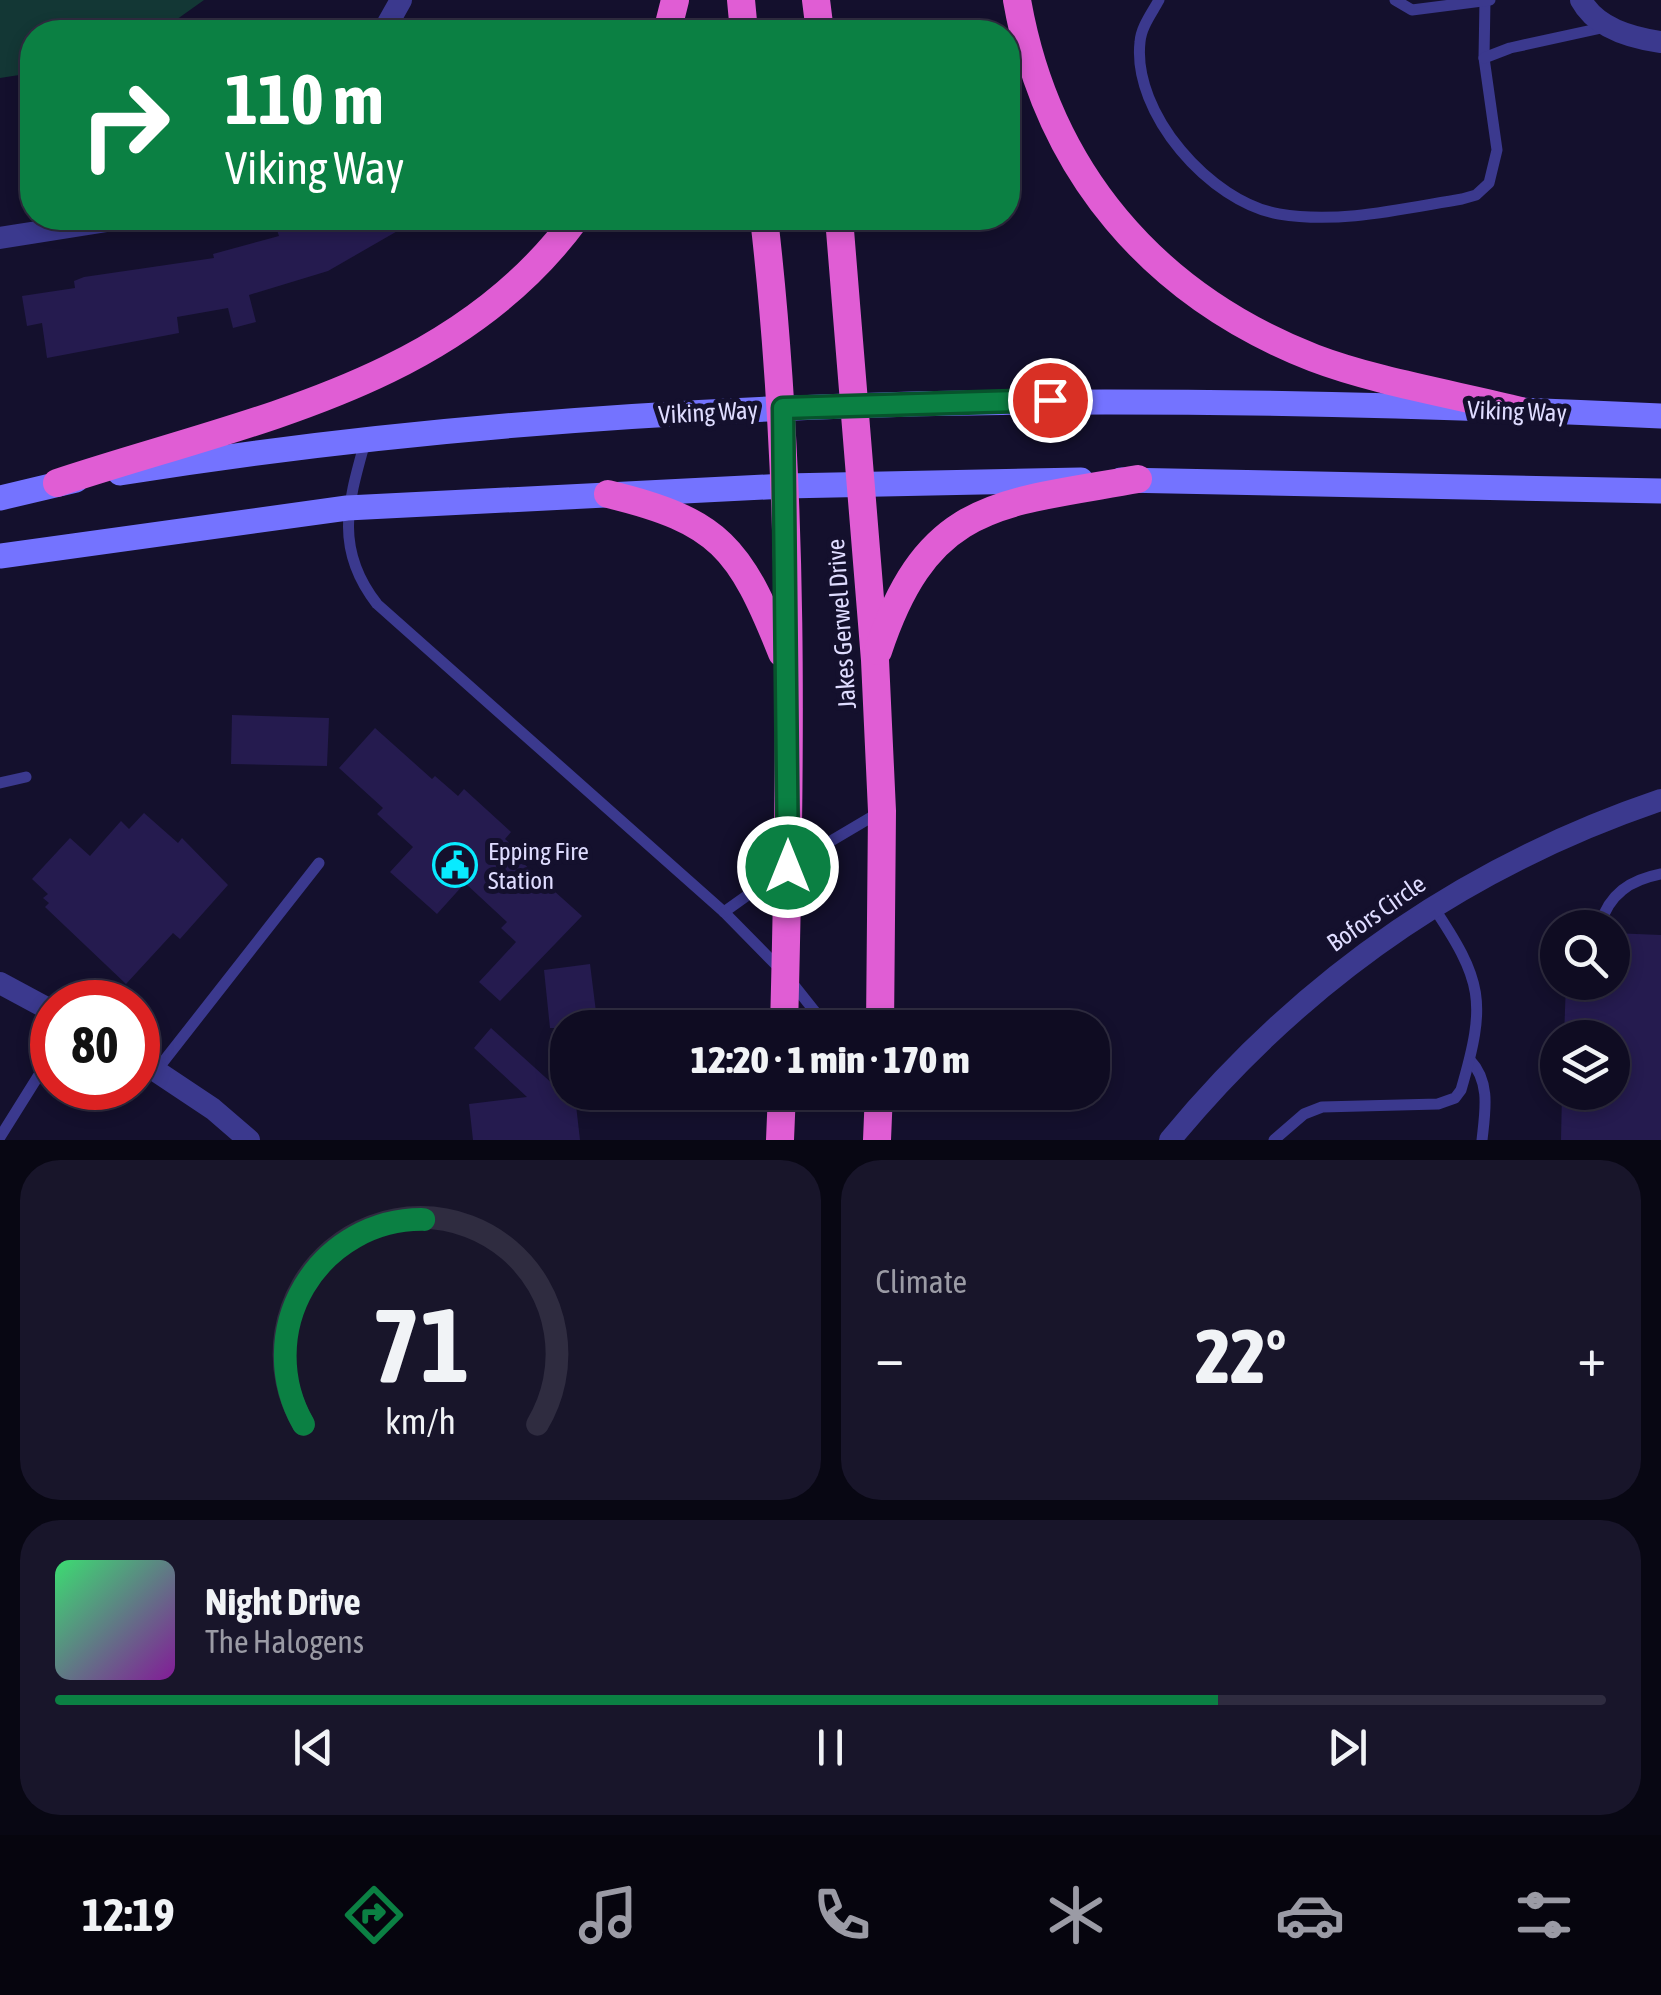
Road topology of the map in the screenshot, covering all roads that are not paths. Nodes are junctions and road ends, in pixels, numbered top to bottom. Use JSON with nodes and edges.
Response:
{"nodes":[{"id":1,"x":1017,"y":0,"type":"edge"},
{"id":2,"x":1159,"y":0,"type":"edge"},
{"id":3,"x":1395,"y":0,"type":"edge"},
{"id":4,"x":1486,"y":0,"type":"edge"},
{"id":5,"x":1584,"y":5,"type":"edge"},
{"id":6,"x":1608,"y":26,"type":"junction"},
{"id":7,"x":1661,"y":42,"type":"edge"},
{"id":8,"x":1484,"y":58,"type":"junction"},
{"id":9,"x":50,"y":230,"type":"edge"},
{"id":10,"x":566,"y":230,"type":"edge"},
{"id":11,"x":765,"y":230,"type":"edge"},
{"id":12,"x":840,"y":230,"type":"edge"},
{"id":13,"x":0,"y":238,"type":"edge"},
{"id":14,"x":854,"y":404,"type":"junction"},
{"id":15,"x":783,"y":408,"type":"junction"},
{"id":16,"x":1521,"y":411,"type":"junction"},
{"id":17,"x":1661,"y":416,"type":"edge"},
{"id":18,"x":366,"y":438,"type":"junction"},
{"id":19,"x":1138,"y":480,"type":"junction"},
{"id":20,"x":56,"y":483,"type":"junction"},
{"id":21,"x":861,"y":483,"type":"junction"},
{"id":22,"x":786,"y":486,"type":"junction"},
{"id":23,"x":1661,"y":491,"type":"edge"},
{"id":24,"x":608,"y":494,"type":"junction"},
{"id":25,"x":0,"y":498,"type":"edge"},
{"id":26,"x":346,"y":508,"type":"junction"},
{"id":27,"x":0,"y":556,"type":"edge"},
{"id":28,"x":875,"y":660,"type":"junction"},
{"id":29,"x":788,"y":668,"type":"junction"},
{"id":30,"x":26,"y":777,"type":"dead end"},
{"id":31,"x":0,"y":784,"type":"edge"},
{"id":32,"x":1661,"y":800,"type":"edge"},
{"id":33,"x":882,"y":811,"type":"junction"},
{"id":34,"x":319,"y":863,"type":"dead end"},
{"id":35,"x":788,"y":867,"type":"junction"},
{"id":36,"x":1661,"y":874,"type":"edge"},
{"id":37,"x":1432,"y":906,"type":"junction"},
{"id":38,"x":1605,"y":910,"type":"edge"},
{"id":39,"x":724,"y":912,"type":"junction"},
{"id":40,"x":785,"y":974,"type":"junction"},
{"id":41,"x":0,"y":983,"type":"edge"},
{"id":42,"x":30,"y":999,"type":"edge"},
{"id":43,"x":784,"y":1010,"type":"edge"},
{"id":44,"x":814,"y":1010,"type":"edge"},
{"id":45,"x":880,"y":1010,"type":"edge"},
{"id":46,"x":160,"y":1050,"type":"edge"},
{"id":47,"x":1470,"y":1060,"type":"junction"},
{"id":48,"x":160,"y":1075,"type":"edge"},
{"id":49,"x":30,"y":1093,"type":"edge"},
{"id":50,"x":781,"y":1110,"type":"edge"},
{"id":51,"x":878,"y":1110,"type":"edge"},
{"id":52,"x":5,"y":1137,"type":"edge"},
{"id":53,"x":249,"y":1140,"type":"edge"},
{"id":54,"x":780,"y":1140,"type":"edge"},
{"id":55,"x":877,"y":1140,"type":"edge"},
{"id":56,"x":1170,"y":1140,"type":"edge"},
{"id":57,"x":1274,"y":1140,"type":"edge"},
{"id":58,"x":1482,"y":1140,"type":"edge"}],
"edges":[{"from":1,"to":16,"type":"highway"},
{"from":2,"to":8,"type":"lane"},
{"from":3,"to":4,"type":"lane"},
{"from":4,"to":8,"type":"lane"},
{"from":5,"to":6,"type":"street"},
{"from":6,"to":7,"type":"street"},
{"from":6,"to":8,"type":"lane"},
{"from":9,"to":13,"type":"street"},
{"from":10,"to":20,"type":"highway"},
{"from":11,"to":15,"type":"highway","name":"Jakes Gerwel Drive"},
{"from":12,"to":14,"type":"highway","name":"Jakes Gerwel Drive"},
{"from":14,"to":15,"type":"main road","name":"Viking Way"},
{"from":14,"to":16,"type":"main road","name":"Viking Way"},
{"from":14,"to":21,"type":"highway","name":"Jakes Gerwel Drive"},
{"from":15,"to":18,"type":"main road","name":"Viking Way"},
{"from":15,"to":22,"type":"highway","name":"Jakes Gerwel Drive"},
{"from":16,"to":17,"type":"main road","name":"Viking Way"},
{"from":18,"to":20,"type":"main road","name":"Viking Way"},
{"from":18,"to":26,"type":"lane"},
{"from":19,"to":21,"type":"main road"},
{"from":19,"to":23,"type":"main road"},
{"from":19,"to":28,"type":"highway"},
{"from":20,"to":25,"type":"main road","name":"Viking Way"},
{"from":21,"to":22,"type":"main road"},
{"from":21,"to":28,"type":"highway","name":"Jakes Gerwel Drive"},
{"from":22,"to":24,"type":"main road"},
{"from":22,"to":29,"type":"highway","name":"Jakes Gerwel Drive"},
{"from":24,"to":26,"type":"main road"},
{"from":24,"to":29,"type":"highway"},
{"from":26,"to":27,"type":"main road"},
{"from":26,"to":39,"type":"lane"},
{"from":28,"to":33,"type":"highway","name":"Jakes Gerwel Drive"},
{"from":29,"to":35,"type":"highway","name":"Jakes Gerwel Drive"},
{"from":30,"to":31,"type":"lane"},
{"from":32,"to":37,"type":"street","name":"Bofors Circle"},
{"from":33,"to":35,"type":"lane"},
{"from":33,"to":45,"type":"highway","name":"Jakes Gerwel Drive"},
{"from":34,"to":46,"type":"lane"},
{"from":35,"to":39,"type":"lane"},
{"from":35,"to":40,"type":"highway","name":"Jakes Gerwel Drive"},
{"from":36,"to":38,"type":"lane"},
{"from":37,"to":47,"type":"lane"},
{"from":37,"to":56,"type":"street","name":"Bofors Circle"},
{"from":39,"to":40,"type":"lane"},
{"from":40,"to":43,"type":"highway","name":"Jakes Gerwel Drive"},
{"from":40,"to":44,"type":"lane"},
{"from":41,"to":42,"type":"street"},
{"from":47,"to":57,"type":"lane"},
{"from":47,"to":58,"type":"lane"},
{"from":48,"to":53,"type":"street"},
{"from":49,"to":52,"type":"lane"},
{"from":50,"to":54,"type":"highway"},
{"from":51,"to":55,"type":"highway"}]}
